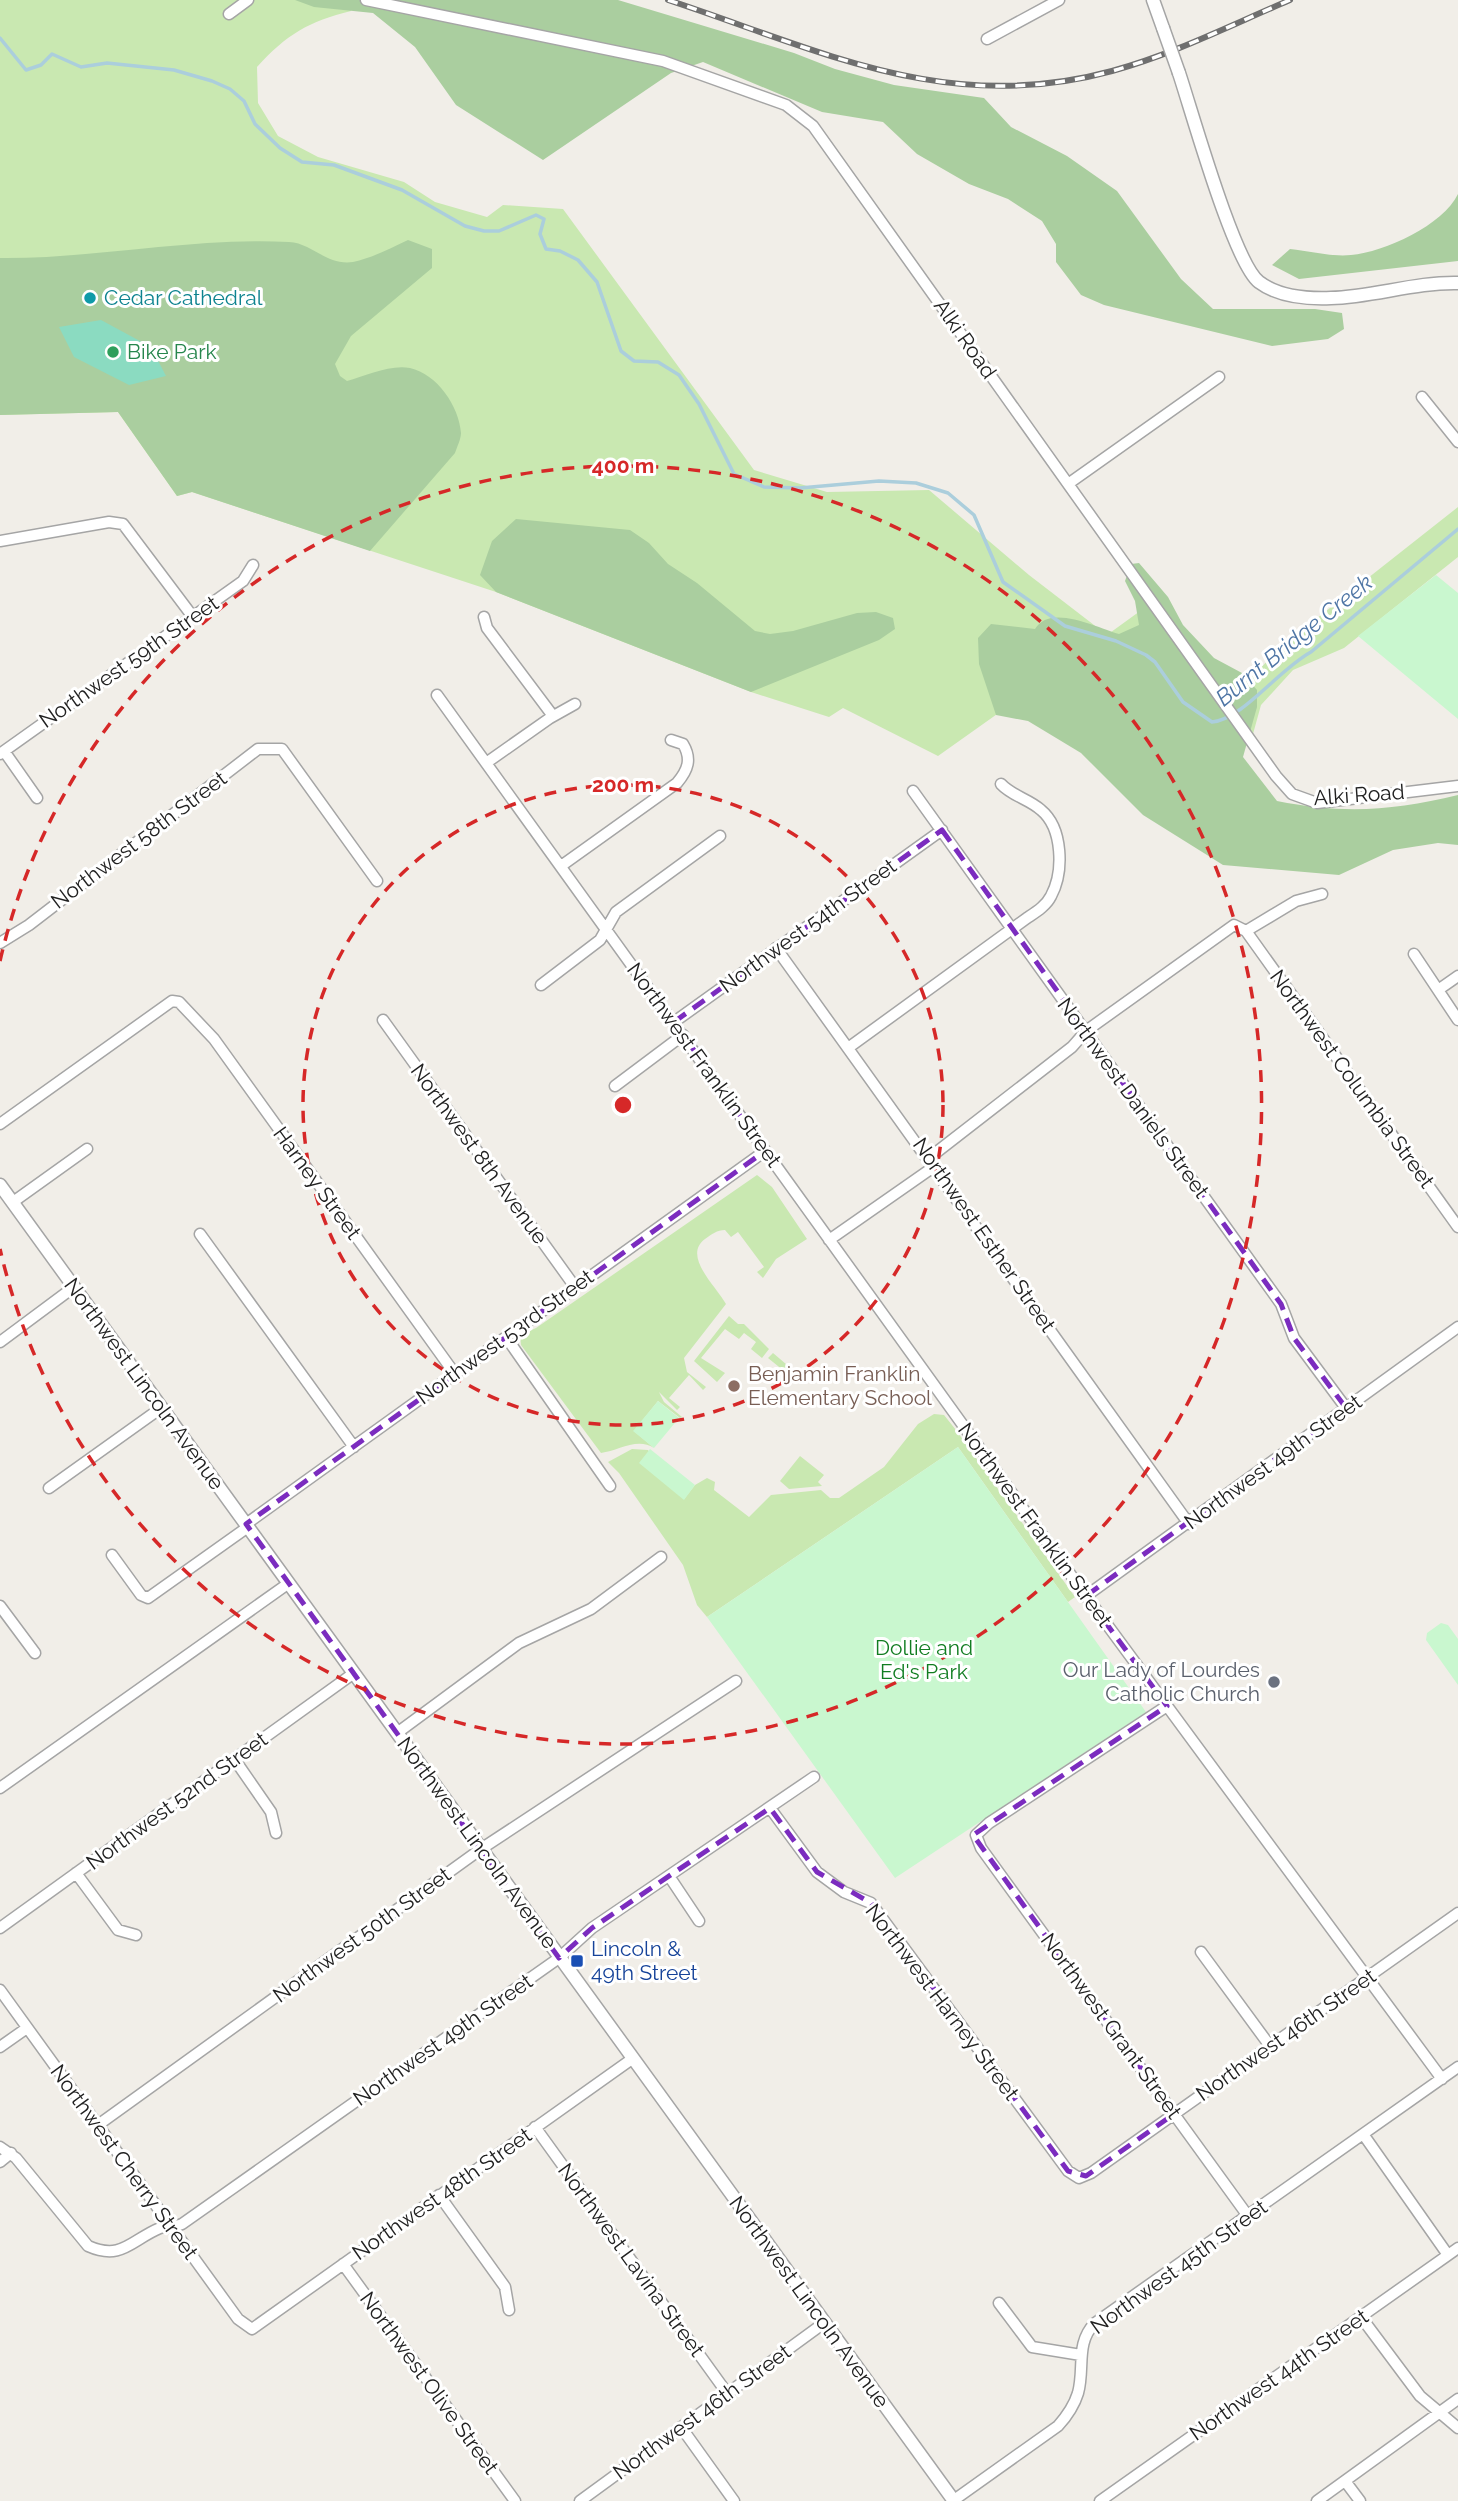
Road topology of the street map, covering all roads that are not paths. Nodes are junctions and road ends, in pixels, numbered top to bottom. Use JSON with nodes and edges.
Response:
{"nodes":[{"id":1,"x":248,"y":0,"type":"edge"},
{"id":2,"x":366,"y":0,"type":"edge"},
{"id":3,"x":1059,"y":0,"type":"edge"},
{"id":4,"x":1153,"y":0,"type":"edge"},
{"id":5,"x":229,"y":14,"type":"dead end"},
{"id":6,"x":988,"y":39,"type":"dead end"},
{"id":7,"x":1458,"y":284,"type":"edge"},
{"id":8,"x":1219,"y":377,"type":"dead end"},
{"id":9,"x":1422,"y":397,"type":"dead end"},
{"id":10,"x":1458,"y":442,"type":"edge"},
{"id":11,"x":1068,"y":484,"type":"junction"},
{"id":12,"x":0,"y":541,"type":"edge"},
{"id":13,"x":253,"y":565,"type":"dead end"},
{"id":14,"x":193,"y":617,"type":"junction"},
{"id":15,"x":484,"y":617,"type":"dead end"},
{"id":16,"x":437,"y":695,"type":"dead end"},
{"id":17,"x":575,"y":704,"type":"dead end"},
{"id":18,"x":553,"y":716,"type":"junction"},
{"id":19,"x":671,"y":740,"type":"dead end"},
{"id":20,"x":2,"y":752,"type":"edge"},
{"id":21,"x":486,"y":763,"type":"junction"},
{"id":22,"x":1001,"y":784,"type":"dead end"},
{"id":23,"x":1458,"y":786,"type":"edge"},
{"id":24,"x":914,"y":790,"type":"dead end"},
{"id":25,"x":37,"y":798,"type":"dead end"},
{"id":26,"x":942,"y":830,"type":"junction"},
{"id":27,"x":720,"y":836,"type":"dead end"},
{"id":28,"x":561,"y":866,"type":"junction"},
{"id":29,"x":377,"y":881,"type":"dead end"},
{"id":30,"x":1322,"y":894,"type":"dead end"},
{"id":31,"x":1013,"y":929,"type":"junction"},
{"id":32,"x":608,"y":930,"type":"junction"},
{"id":33,"x":1246,"y":931,"type":"junction"},
{"id":34,"x":0,"y":943,"type":"edge"},
{"id":35,"x":776,"y":948,"type":"junction"},
{"id":36,"x":1414,"y":954,"type":"dead end"},
{"id":37,"x":1458,"y":976,"type":"edge"},
{"id":38,"x":541,"y":985,"type":"dead end"},
{"id":39,"x":1438,"y":990,"type":"junction"},
{"id":40,"x":383,"y":1020,"type":"dead end"},
{"id":41,"x":1458,"y":1020,"type":"edge"},
{"id":42,"x":674,"y":1023,"type":"junction"},
{"id":43,"x":1086,"y":1031,"type":"junction"},
{"id":44,"x":683,"y":1035,"type":"junction"},
{"id":45,"x":848,"y":1048,"type":"junction"},
{"id":46,"x":615,"y":1086,"type":"dead end"},
{"id":47,"x":0,"y":1124,"type":"edge"},
{"id":48,"x":87,"y":1149,"type":"dead end"},
{"id":49,"x":765,"y":1151,"type":"junction"},
{"id":50,"x":932,"y":1162,"type":"junction"},
{"id":51,"x":0,"y":1185,"type":"edge"},
{"id":52,"x":13,"y":1202,"type":"junction"},
{"id":53,"x":1458,"y":1227,"type":"edge"},
{"id":54,"x":200,"y":1234,"type":"dead end"},
{"id":55,"x":829,"y":1240,"type":"junction"},
{"id":56,"x":74,"y":1287,"type":"junction"},
{"id":57,"x":575,"y":1287,"type":"junction"},
{"id":58,"x":1458,"y":1327,"type":"edge"},
{"id":59,"x":506,"y":1337,"type":"junction"},
{"id":60,"x":0,"y":1342,"type":"edge"},
{"id":61,"x":455,"y":1374,"type":"junction"},
{"id":62,"x":161,"y":1408,"type":"junction"},
{"id":63,"x":1346,"y":1408,"type":"junction"},
{"id":64,"x":354,"y":1447,"type":"junction"},
{"id":65,"x":610,"y":1486,"type":"dead end"},
{"id":66,"x":49,"y":1488,"type":"dead end"},
{"id":67,"x":1189,"y":1524,"type":"junction"},
{"id":68,"x":247,"y":1526,"type":"junction"},
{"id":69,"x":112,"y":1555,"type":"dead end"},
{"id":70,"x":661,"y":1557,"type":"dead end"},
{"id":71,"x":289,"y":1583,"type":"junction"},
{"id":72,"x":1086,"y":1596,"type":"junction"},
{"id":73,"x":0,"y":1606,"type":"edge"},
{"id":74,"x":35,"y":1653,"type":"dead end"},
{"id":75,"x":354,"y":1673,"type":"junction"},
{"id":76,"x":736,"y":1681,"type":"dead end"},
{"id":77,"x":1167,"y":1706,"type":"junction"},
{"id":78,"x":397,"y":1733,"type":"junction"},
{"id":79,"x":235,"y":1760,"type":"junction"},
{"id":80,"x":814,"y":1777,"type":"dead end"},
{"id":81,"x":0,"y":1788,"type":"edge"},
{"id":82,"x":770,"y":1808,"type":"junction"},
{"id":83,"x":276,"y":1833,"type":"dead end"},
{"id":84,"x":481,"y":1849,"type":"junction"},
{"id":85,"x":76,"y":1873,"type":"junction"},
{"id":86,"x":669,"y":1876,"type":"junction"},
{"id":87,"x":1458,"y":1913,"type":"edge"},
{"id":88,"x":699,"y":1921,"type":"dead end"},
{"id":89,"x":0,"y":1928,"type":"edge"},
{"id":90,"x":136,"y":1934,"type":"dead end"},
{"id":91,"x":1201,"y":1952,"type":"dead end"},
{"id":92,"x":559,"y":1958,"type":"junction"},
{"id":93,"x":1368,"y":1977,"type":"junction"},
{"id":94,"x":0,"y":1990,"type":"edge"},
{"id":95,"x":27,"y":2028,"type":"junction"},
{"id":96,"x":1270,"y":2046,"type":"junction"},
{"id":97,"x":0,"y":2047,"type":"edge"},
{"id":98,"x":632,"y":2059,"type":"junction"},
{"id":99,"x":1458,"y":2067,"type":"edge"},
{"id":100,"x":1442,"y":2079,"type":"junction"},
{"id":101,"x":1174,"y":2114,"type":"junction"},
{"id":102,"x":98,"y":2125,"type":"junction"},
{"id":103,"x":535,"y":2127,"type":"junction"},
{"id":104,"x":1363,"y":2134,"type":"junction"},
{"id":105,"x":0,"y":2147,"type":"edge"},
{"id":106,"x":11,"y":2153,"type":"junction"},
{"id":107,"x":0,"y":2162,"type":"edge"},
{"id":108,"x":1079,"y":2178,"type":"joint"},
{"id":109,"x":439,"y":2195,"type":"junction"},
{"id":110,"x":1248,"y":2216,"type":"junction"},
{"id":111,"x":172,"y":2228,"type":"junction"},
{"id":112,"x":1453,"y":2252,"type":"edge"},
{"id":113,"x":342,"y":2264,"type":"junction"},
{"id":114,"x":999,"y":2303,"type":"dead end"},
{"id":115,"x":509,"y":2310,"type":"dead end"},
{"id":116,"x":1361,"y":2317,"type":"junction"},
{"id":117,"x":824,"y":2323,"type":"junction"},
{"id":118,"x":253,"y":2329,"type":"joint"},
{"id":119,"x":1081,"y":2355,"type":"junction"},
{"id":120,"x":727,"y":2393,"type":"junction"},
{"id":121,"x":1458,"y":2399,"type":"edge"},
{"id":122,"x":1440,"y":2412,"type":"junction"},
{"id":123,"x":681,"y":2427,"type":"junction"},
{"id":124,"x":1458,"y":2428,"type":"edge"},
{"id":125,"x":1345,"y":2481,"type":"junction"},
{"id":126,"x":515,"y":2501,"type":"edge"},
{"id":127,"x":580,"y":2501,"type":"edge"},
{"id":128,"x":733,"y":2501,"type":"edge"},
{"id":129,"x":954,"y":2501,"type":"edge"},
{"id":130,"x":1100,"y":2501,"type":"edge"},
{"id":131,"x":1317,"y":2501,"type":"edge"},
{"id":132,"x":1360,"y":2501,"type":"edge"}],
"edges":[{"from":1,"to":5,"type":"street"},
{"from":2,"to":11,"type":"street","name":"Alki Road"},
{"from":3,"to":6,"type":"street"},
{"from":4,"to":7,"type":"street","bridge":true},
{"from":8,"to":11,"type":"street"},
{"from":9,"to":10,"type":"street"},
{"from":11,"to":23,"type":"street","name":"Alki Road"},
{"from":12,"to":14,"type":"street"},
{"from":13,"to":14,"type":"street","name":"Northwest 59th Street"},
{"from":14,"to":20,"type":"street","name":"Northwest 59th Street"},
{"from":15,"to":18,"type":"street"},
{"from":16,"to":21,"type":"street","name":"Northwest Franklin Street"},
{"from":17,"to":18,"type":"street"},
{"from":18,"to":21,"type":"street"},
{"from":19,"to":28,"type":"street"},
{"from":20,"to":25,"type":"street"},
{"from":21,"to":28,"type":"street","name":"Northwest Franklin Street"},
{"from":22,"to":31,"type":"street"},
{"from":24,"to":26,"type":"street","name":"Northwest Daniels Street"},
{"from":26,"to":31,"type":"street","name":"Northwest Daniels Street"},
{"from":26,"to":35,"type":"street","name":"Northwest 54th Street"},
{"from":27,"to":32,"type":"street"},
{"from":28,"to":32,"type":"street","name":"Northwest Franklin Street"},
{"from":29,"to":34,"type":"street","name":"Northwest 58th Street"},
{"from":30,"to":33,"type":"street"},
{"from":31,"to":43,"type":"street","name":"Northwest Daniels Street"},
{"from":31,"to":45,"type":"street"},
{"from":32,"to":38,"type":"street"},
{"from":32,"to":42,"type":"street","name":"Northwest Franklin Street"},
{"from":33,"to":43,"type":"street"},
{"from":33,"to":53,"type":"street","name":"Northwest Columbia Street"},
{"from":35,"to":42,"type":"street","name":"Northwest 54th Street"},
{"from":35,"to":45,"type":"street","name":"Northwest Esther Street"},
{"from":36,"to":39,"type":"street"},
{"from":37,"to":39,"type":"street"},
{"from":39,"to":41,"type":"street"},
{"from":40,"to":57,"type":"street","name":"Northwest 8th Avenue"},
{"from":42,"to":44,"type":"street","name":"Northwest Franklin Street"},
{"from":43,"to":50,"type":"street"},
{"from":43,"to":63,"type":"street","name":"Northwest Daniels Street"},
{"from":44,"to":46,"type":"street"},
{"from":44,"to":49,"type":"street","name":"Northwest Franklin Street"},
{"from":45,"to":50,"type":"street","name":"Northwest Esther Street"},
{"from":47,"to":61,"type":"street","name":"Harney Street"},
{"from":48,"to":52,"type":"street"},
{"from":49,"to":55,"type":"street","name":"Northwest Franklin Street"},
{"from":49,"to":57,"type":"street","name":"Northwest 53rd Street"},
{"from":50,"to":55,"type":"street"},
{"from":50,"to":67,"type":"street","name":"Northwest Esther Street"},
{"from":51,"to":52,"type":"street","name":"Northwest Lincoln Avenue"},
{"from":52,"to":56,"type":"street","name":"Northwest Lincoln Avenue"},
{"from":54,"to":64,"type":"street"},
{"from":55,"to":72,"type":"street","name":"Northwest Franklin Street"},
{"from":56,"to":60,"type":"street"},
{"from":56,"to":62,"type":"street","name":"Northwest Lincoln Avenue"},
{"from":57,"to":59,"type":"street","name":"Northwest 53rd Street"},
{"from":58,"to":63,"type":"street","name":"Northwest 49th Street"},
{"from":59,"to":61,"type":"street","name":"Northwest 53rd Street"},
{"from":59,"to":65,"type":"street"},
{"from":61,"to":64,"type":"street","name":"Northwest 53rd Street"},
{"from":62,"to":66,"type":"street"},
{"from":62,"to":68,"type":"street","name":"Northwest Lincoln Avenue"},
{"from":63,"to":67,"type":"street","name":"Northwest 49th Street"},
{"from":64,"to":68,"type":"street","name":"Northwest 53rd Street"},
{"from":67,"to":72,"type":"street","name":"Northwest 49th Street"},
{"from":68,"to":69,"type":"street","name":"Northwest 53rd Street"},
{"from":68,"to":71,"type":"street","name":"Northwest Lincoln Avenue"},
{"from":70,"to":78,"type":"street"},
{"from":71,"to":75,"type":"street","name":"Northwest Lincoln Avenue"},
{"from":71,"to":81,"type":"street"},
{"from":72,"to":77,"type":"street","name":"Northwest Franklin Street"},
{"from":73,"to":74,"type":"street"},
{"from":75,"to":78,"type":"street","name":"Northwest Lincoln Avenue"},
{"from":75,"to":79,"type":"street","name":"Northwest 52nd Street"},
{"from":76,"to":84,"type":"street","name":"Northwest 50th Street"},
{"from":77,"to":93,"type":"street","name":"Northwest Franklin Street"},
{"from":77,"to":101,"type":"street","name":"Northwest Grant Street"},
{"from":78,"to":84,"type":"street","name":"Northwest Lincoln Avenue"},
{"from":79,"to":83,"type":"street"},
{"from":79,"to":85,"type":"street","name":"Northwest 52nd Street"},
{"from":80,"to":82,"type":"street","name":"Northwest 49th Street"},
{"from":82,"to":86,"type":"street","name":"Northwest 49th Street"},
{"from":82,"to":108,"type":"street","name":"Northwest Harney Street"},
{"from":84,"to":92,"type":"street","name":"Northwest Lincoln Avenue"},
{"from":84,"to":102,"type":"street","name":"Northwest 50th Street"},
{"from":85,"to":89,"type":"street","name":"Northwest 52nd Street"},
{"from":85,"to":90,"type":"street"},
{"from":86,"to":88,"type":"street"},
{"from":86,"to":92,"type":"street","name":"Northwest 49th Street"},
{"from":87,"to":93,"type":"street","name":"Northwest 46th Street"},
{"from":91,"to":96,"type":"street"},
{"from":92,"to":98,"type":"street","name":"Northwest Lincoln Avenue"},
{"from":92,"to":111,"type":"street","name":"Northwest 49th Street"},
{"from":93,"to":96,"type":"street","name":"Northwest 46th Street"},
{"from":93,"to":100,"type":"street","name":"Northwest Franklin Street"},
{"from":94,"to":95,"type":"street","name":"Northwest Cherry Street"},
{"from":95,"to":97,"type":"street"},
{"from":95,"to":102,"type":"street","name":"Northwest Cherry Street"},
{"from":96,"to":101,"type":"street","name":"Northwest 46th Street"},
{"from":98,"to":103,"type":"street","name":"Northwest 48th Street"},
{"from":98,"to":117,"type":"street","name":"Northwest Lincoln Avenue"},
{"from":99,"to":100,"type":"street","name":"Northwest 45th Street"},
{"from":100,"to":104,"type":"street","name":"Northwest 45th Street"},
{"from":101,"to":108,"type":"street","name":"Northwest 46th Street"},
{"from":101,"to":110,"type":"street","name":"Northwest Grant Street"},
{"from":102,"to":111,"type":"street","name":"Northwest Cherry Street"},
{"from":103,"to":109,"type":"street","name":"Northwest 48th Street"},
{"from":103,"to":120,"type":"street","name":"Northwest Lavina Street"},
{"from":104,"to":110,"type":"street","name":"Northwest 45th Street"},
{"from":104,"to":112,"type":"street"},
{"from":105,"to":106,"type":"street"},
{"from":106,"to":107,"type":"street"},
{"from":106,"to":111,"type":"street","name":"Northwest 49th Street"},
{"from":109,"to":113,"type":"street","name":"Northwest 48th Street"},
{"from":109,"to":115,"type":"street"},
{"from":110,"to":119,"type":"street","name":"Northwest 45th Street"},
{"from":111,"to":118,"type":"street","name":"Northwest Cherry Street"},
{"from":112,"to":116,"type":"street","name":"Northwest 44th Street"},
{"from":113,"to":118,"type":"street","name":"Northwest 48th Street"},
{"from":113,"to":126,"type":"street","name":"Northwest Olive Street"},
{"from":114,"to":119,"type":"street"},
{"from":116,"to":122,"type":"street"},
{"from":116,"to":130,"type":"street","name":"Northwest 44th Street"},
{"from":117,"to":120,"type":"street","name":"Northwest 46th Street"},
{"from":117,"to":129,"type":"street","name":"Northwest Lincoln Avenue"},
{"from":119,"to":129,"type":"street","name":"Northwest 45th Street"},
{"from":120,"to":123,"type":"street","name":"Northwest 46th Street"},
{"from":121,"to":122,"type":"street"},
{"from":122,"to":124,"type":"street"},
{"from":122,"to":125,"type":"street"},
{"from":123,"to":127,"type":"street","name":"Northwest 46th Street"},
{"from":123,"to":128,"type":"street"},
{"from":125,"to":131,"type":"street"},
{"from":125,"to":132,"type":"street"}]}
